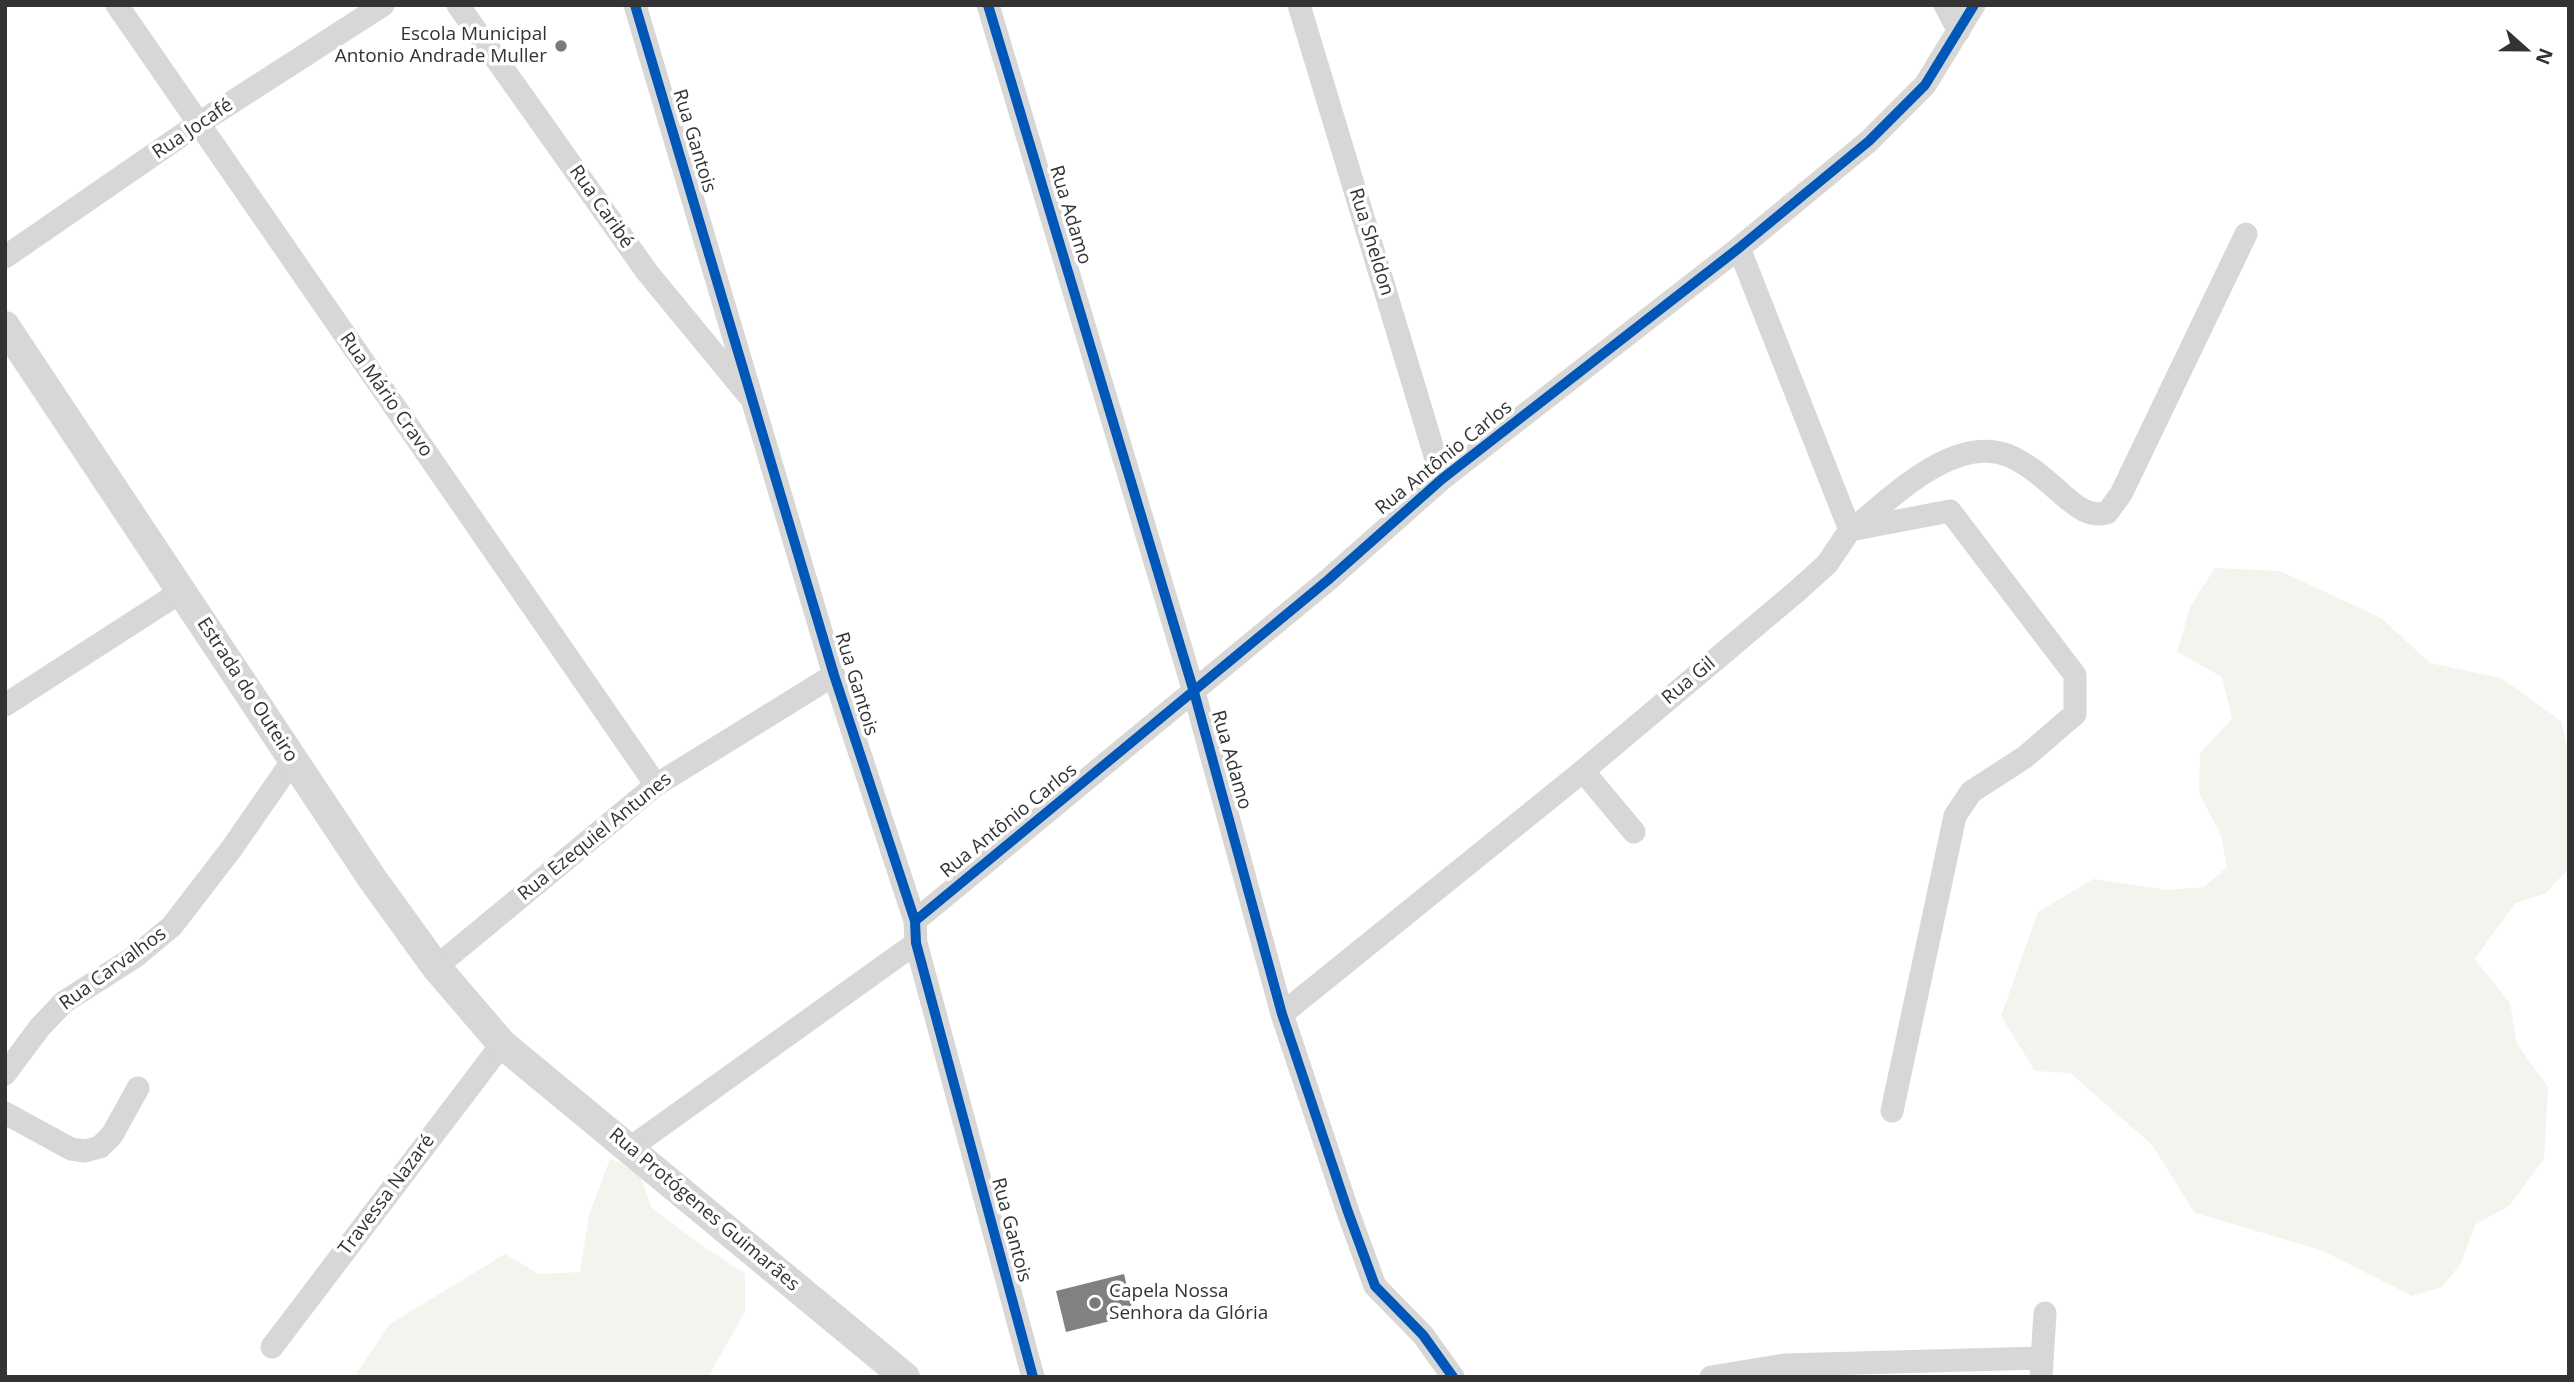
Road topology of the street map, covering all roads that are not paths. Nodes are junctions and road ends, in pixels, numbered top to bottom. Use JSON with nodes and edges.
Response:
{"nodes":[{"id":1,"x":117,"y":5,"type":"edge"},
{"id":2,"x":383,"y":5,"type":"edge"},
{"id":3,"x":458,"y":5,"type":"edge"},
{"id":4,"x":635,"y":5,"type":"edge"},
{"id":5,"x":988,"y":5,"type":"edge"},
{"id":6,"x":1299,"y":5,"type":"edge"},
{"id":7,"x":1945,"y":5,"type":"edge"},
{"id":8,"x":1973,"y":5,"type":"edge"},
{"id":9,"x":1959,"y":31,"type":"junction"},
{"id":10,"x":198,"y":124,"type":"junction"},
{"id":11,"x":2246,"y":234,"type":"dead end"},
{"id":12,"x":1739,"y":248,"type":"junction"},
{"id":13,"x":5,"y":257,"type":"edge"},
{"id":14,"x":5,"y":326,"type":"edge"},
{"id":15,"x":754,"y":401,"type":"junction"},
{"id":16,"x":1442,"y":479,"type":"junction"},
{"id":17,"x":1850,"y":530,"type":"junction"},
{"id":18,"x":182,"y":590,"type":"junction"},
{"id":19,"x":834,"y":675,"type":"junction"},
{"id":20,"x":1194,"y":692,"type":"junction"},
{"id":21,"x":5,"y":705,"type":"edge"},
{"id":22,"x":293,"y":760,"type":"junction"},
{"id":23,"x":1583,"y":771,"type":"junction"},
{"id":24,"x":656,"y":785,"type":"junction"},
{"id":25,"x":1634,"y":832,"type":"dead end"},
{"id":26,"x":915,"y":932,"type":"junction"},
{"id":27,"x":436,"y":967,"type":"junction"},
{"id":28,"x":1282,"y":1014,"type":"junction"},
{"id":29,"x":502,"y":1044,"type":"junction"},
{"id":30,"x":5,"y":1074,"type":"edge"},
{"id":31,"x":138,"y":1088,"type":"dead end"},
{"id":32,"x":1892,"y":1111,"type":"dead end"},
{"id":33,"x":5,"y":1113,"type":"edge"},
{"id":34,"x":630,"y":1148,"type":"junction"},
{"id":35,"x":2045,"y":1313,"type":"dead end"},
{"id":36,"x":272,"y":1347,"type":"dead end"},
{"id":37,"x":2041,"y":1367,"type":"edge"},
{"id":38,"x":1784,"y":1371,"type":"edge"},
{"id":39,"x":905,"y":1377,"type":"edge"},
{"id":40,"x":1033,"y":1377,"type":"edge"},
{"id":41,"x":1453,"y":1377,"type":"edge"},
{"id":42,"x":1711,"y":1377,"type":"edge"}],
"edges":[{"from":1,"to":10,"type":"street","name":"Rua Mário Cravo"},
{"from":2,"to":10,"type":"street","name":"Rua Jocafé"},
{"from":3,"to":15,"type":"street","name":"Rua Caribé"},
{"from":4,"to":15,"type":"street","name":"Rua Gantois"},
{"from":5,"to":20,"type":"street","name":"Rua Adamo"},
{"from":6,"to":16,"type":"street","name":"Rua Sheldon"},
{"from":7,"to":9,"type":"street"},
{"from":8,"to":9,"type":"street","name":"Rua Antônio Carlos"},
{"from":9,"to":12,"type":"street","name":"Rua Antônio Carlos"},
{"from":10,"to":13,"type":"street","name":"Rua Jocafé"},
{"from":10,"to":24,"type":"street","name":"Rua Mário Cravo"},
{"from":11,"to":17,"type":"street","name":"Rua Gil"},
{"from":12,"to":16,"type":"street","name":"Rua Antônio Carlos"},
{"from":12,"to":17,"type":"street"},
{"from":14,"to":18,"type":"street","name":"Estrada do Outeiro"},
{"from":15,"to":19,"type":"street","name":"Rua Gantois"},
{"from":16,"to":20,"type":"street","name":"Rua Antônio Carlos"},
{"from":17,"to":23,"type":"street","name":"Rua Gil"},
{"from":17,"to":32,"type":"street"},
{"from":18,"to":21,"type":"street"},
{"from":18,"to":22,"type":"street","name":"Estrada do Outeiro"},
{"from":19,"to":24,"type":"street","name":"Rua Ezequiel Antunes"},
{"from":19,"to":26,"type":"street","name":"Rua Gantois"},
{"from":20,"to":26,"type":"street","name":"Rua Antônio Carlos"},
{"from":20,"to":28,"type":"street","name":"Rua Adamo"},
{"from":22,"to":27,"type":"street","name":"Estrada do Outeiro"},
{"from":22,"to":30,"type":"street","name":"Rua Carvalhos"},
{"from":23,"to":25,"type":"street"},
{"from":23,"to":28,"type":"street","name":"Rua Gil"},
{"from":24,"to":27,"type":"street","name":"Rua Ezequiel Antunes"},
{"from":26,"to":34,"type":"street","name":"Rua Antônio Carlos"},
{"from":26,"to":40,"type":"street","name":"Rua Gantois"},
{"from":27,"to":29,"type":"street","name":"Estrada do Outeiro"},
{"from":28,"to":41,"type":"street","name":"Rua Adamo"},
{"from":29,"to":34,"type":"street","name":"Rua Protógenes Guimarães"},
{"from":29,"to":36,"type":"street","name":"Travessa Nazaré"},
{"from":31,"to":33,"type":"street"},
{"from":34,"to":39,"type":"street","name":"Rua Protógenes Guimarães"},
{"from":35,"to":37,"type":"street"},
{"from":37,"to":38,"type":"street"},
{"from":38,"to":42,"type":"street"}]}
